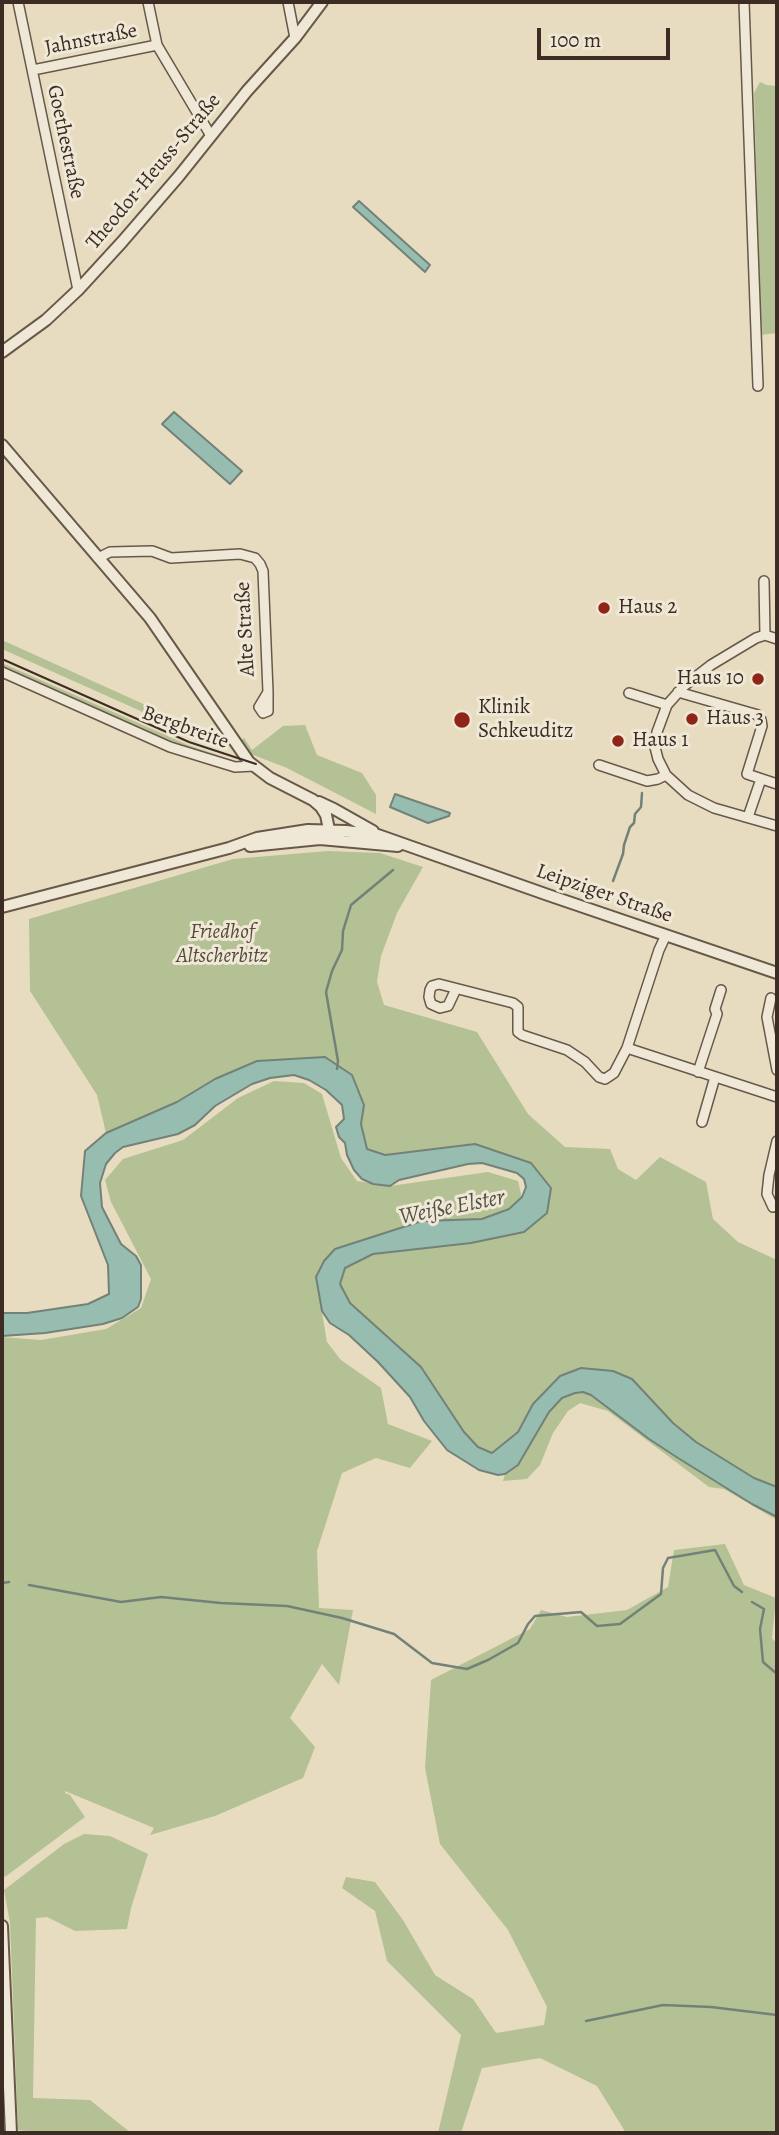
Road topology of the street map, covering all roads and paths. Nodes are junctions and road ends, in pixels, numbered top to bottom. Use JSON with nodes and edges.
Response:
{"nodes":[{"id":1,"x":18,"y":2,"type":"edge"},
{"id":2,"x":148,"y":2,"type":"edge"},
{"id":3,"x":288,"y":2,"type":"edge"},
{"id":4,"x":322,"y":2,"type":"edge"},
{"id":5,"x":744,"y":2,"type":"edge"},
{"id":6,"x":295,"y":38,"type":"junction"},
{"id":7,"x":157,"y":45,"type":"junction"},
{"id":8,"x":33,"y":70,"type":"junction"},
{"id":9,"x":211,"y":136,"type":"junction"},
{"id":10,"x":78,"y":290,"type":"junction"},
{"id":11,"x":2,"y":352,"type":"edge"},
{"id":12,"x":758,"y":386,"type":"dead end"},
{"id":13,"x":2,"y":445,"type":"edge"},
{"id":14,"x":98,"y":558,"type":"junction"},
{"id":15,"x":764,"y":581,"type":"dead end"},
{"id":16,"x":765,"y":635,"type":"junction"},
{"id":17,"x":777,"y":639,"type":"edge"},
{"id":18,"x":2,"y":672,"type":"edge"},
{"id":19,"x":268,"y":692,"type":"dead end"},
{"id":20,"x":678,"y":692,"type":"junction"},
{"id":21,"x":629,"y":693,"type":"dead end"},
{"id":22,"x":667,"y":705,"type":"junction"},
{"id":23,"x":599,"y":765,"type":"dead end"},
{"id":24,"x":254,"y":766,"type":"junction"},
{"id":25,"x":666,"y":775,"type":"junction"},
{"id":26,"x":761,"y":779,"type":"junction"},
{"id":27,"x":777,"y":784,"type":"edge"},
{"id":28,"x":313,"y":800,"type":"junction"},
{"id":29,"x":342,"y":814,"type":"junction"},
{"id":30,"x":748,"y":817,"type":"junction"},
{"id":31,"x":777,"y":826,"type":"edge"},
{"id":32,"x":330,"y":834,"type":"junction"},
{"id":33,"x":378,"y":835,"type":"junction"},
{"id":34,"x":346,"y":836,"type":"junction"},
{"id":35,"x":229,"y":848,"type":"junction"},
{"id":36,"x":418,"y":850,"type":"junction"},
{"id":37,"x":2,"y":907,"type":"edge"},
{"id":38,"x":666,"y":935,"type":"junction"},
{"id":39,"x":777,"y":973,"type":"edge"},
{"id":40,"x":456,"y":989,"type":"dead end"},
{"id":41,"x":721,"y":990,"type":"dead end"},
{"id":42,"x":771,"y":998,"type":"dead end"},
{"id":43,"x":627,"y":1048,"type":"junction"},
{"id":44,"x":777,"y":1070,"type":"edge"},
{"id":45,"x":698,"y":1072,"type":"junction"},
{"id":46,"x":715,"y":1077,"type":"junction"},
{"id":47,"x":777,"y":1097,"type":"edge"},
{"id":48,"x":702,"y":1122,"type":"dead end"},
{"id":49,"x":777,"y":1141,"type":"edge"},
{"id":50,"x":773,"y":1207,"type":"dead end"},
{"id":51,"x":2,"y":1926,"type":"edge"},
{"id":52,"x":11,"y":2133,"type":"edge"}],
"edges":[{"from":1,"to":8,"type":"street","name":"Goethestraße"},
{"from":2,"to":7,"type":"street"},
{"from":3,"to":6,"type":"street"},
{"from":4,"to":6,"type":"street","name":"Theodor-Heuss-Straße"},
{"from":5,"to":12,"type":"street"},
{"from":6,"to":9,"type":"street","name":"Theodor-Heuss-Straße"},
{"from":7,"to":8,"type":"street","name":"Jahnstraße"},
{"from":7,"to":9,"type":"street"},
{"from":8,"to":10,"type":"street","name":"Goethestraße"},
{"from":9,"to":10,"type":"street","name":"Theodor-Heuss-Straße"},
{"from":10,"to":11,"type":"street","name":"Theodor-Heuss-Straße"},
{"from":13,"to":14,"type":"street"},
{"from":14,"to":19,"type":"street","name":"Alte Straße"},
{"from":14,"to":24,"type":"street"},
{"from":15,"to":16,"type":"street"},
{"from":16,"to":17,"type":"street"},
{"from":16,"to":20,"type":"street"},
{"from":18,"to":24,"type":"street","name":"Bergbreite"},
{"from":20,"to":22,"type":"street"},
{"from":20,"to":26,"type":"street"},
{"from":21,"to":22,"type":"street"},
{"from":22,"to":25,"type":"street"},
{"from":23,"to":25,"type":"street"},
{"from":24,"to":28,"type":"street","name":"Bergbreite"},
{"from":25,"to":30,"type":"street"},
{"from":26,"to":27,"type":"street"},
{"from":26,"to":30,"type":"street"},
{"from":28,"to":29,"type":"street","name":"Leipziger Straße"},
{"from":28,"to":32,"type":"street"},
{"from":29,"to":33,"type":"street","name":"Leipziger Straße"},
{"from":29,"to":34,"type":"street"},
{"from":30,"to":31,"type":"street"},
{"from":32,"to":34,"type":"street","name":"Leipziger Straße"},
{"from":32,"to":35,"type":"street","name":"Leipziger Straße"},
{"from":32,"to":35,"type":"street","name":"Leipziger Straße"},
{"from":33,"to":34,"type":"street","name":"Leipziger Straße"},
{"from":33,"to":36,"type":"street","name":"Leipziger Straße"},
{"from":34,"to":36,"type":"street","name":"Leipziger Straße"},
{"from":35,"to":37,"type":"street","name":"Leipziger Straße"},
{"from":36,"to":38,"type":"street","name":"Leipziger Straße"},
{"from":38,"to":39,"type":"street","name":"Leipziger Straße"},
{"from":38,"to":43,"type":"street"},
{"from":40,"to":43,"type":"street"},
{"from":41,"to":45,"type":"street"},
{"from":42,"to":44,"type":"street"},
{"from":43,"to":45,"type":"street"},
{"from":45,"to":46,"type":"street"},
{"from":46,"to":47,"type":"street"},
{"from":46,"to":48,"type":"street"},
{"from":49,"to":50,"type":"street"},
{"from":51,"to":52,"type":"street"}]}
